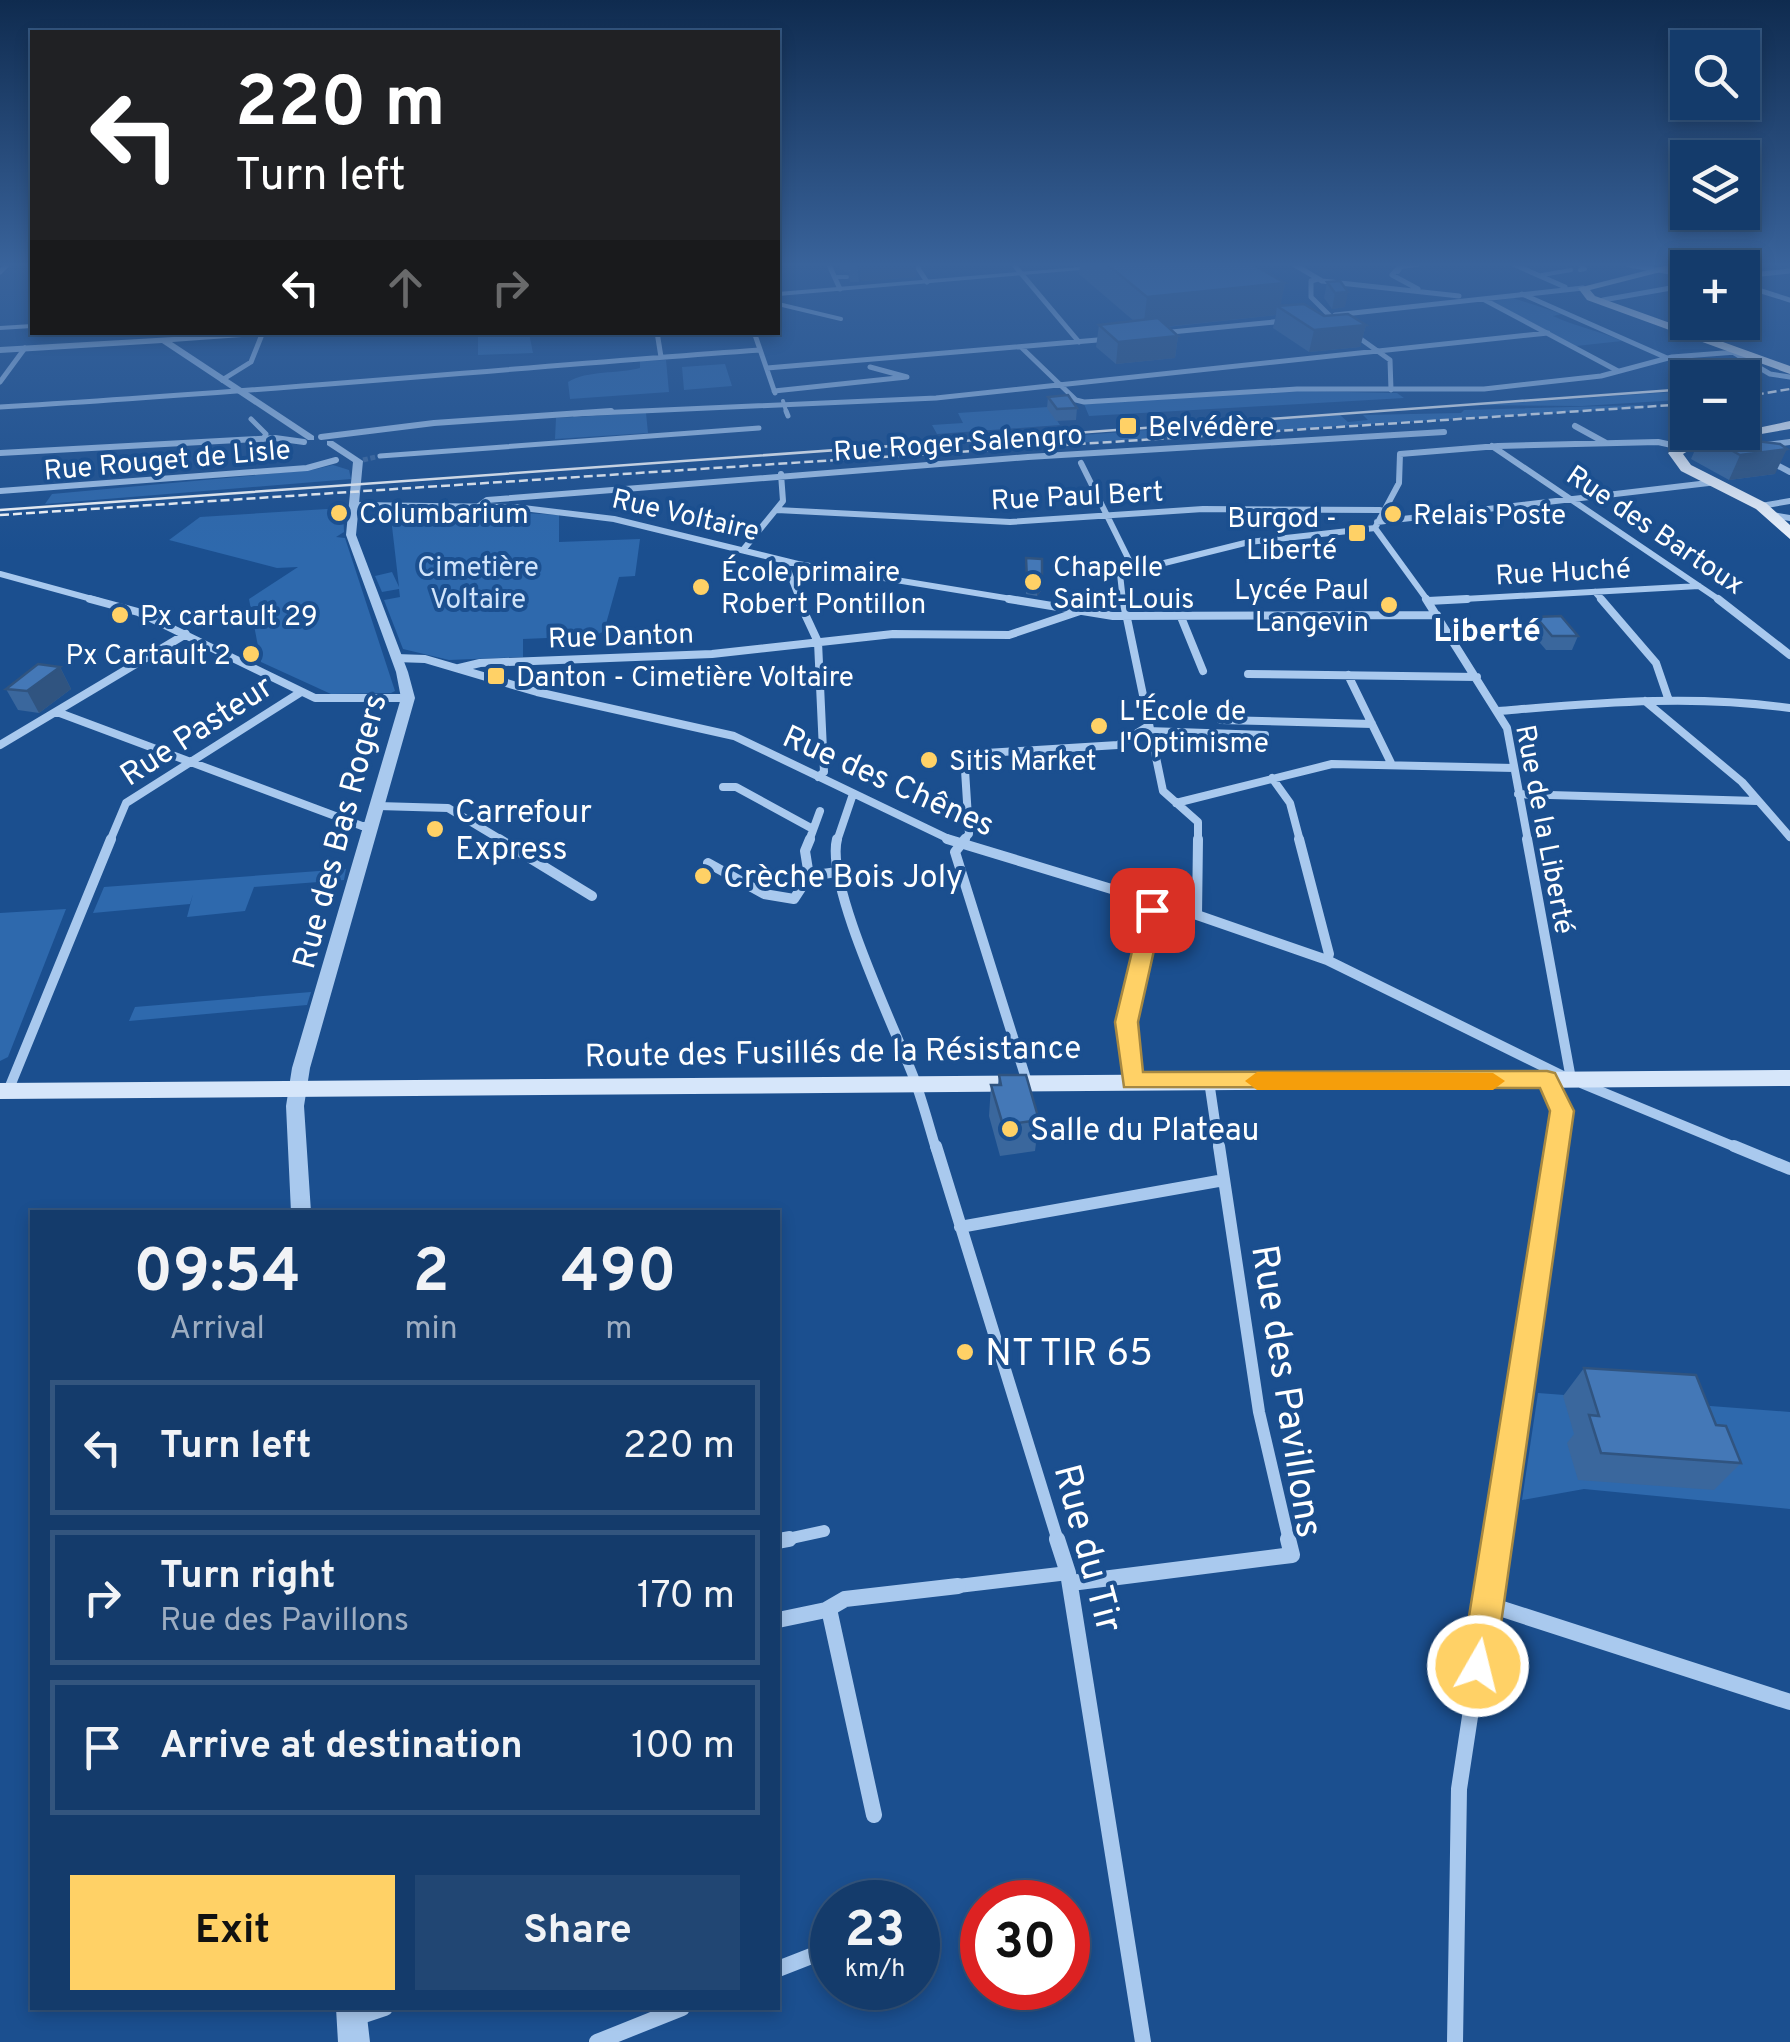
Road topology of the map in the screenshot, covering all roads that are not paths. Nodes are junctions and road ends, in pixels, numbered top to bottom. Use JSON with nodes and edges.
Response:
{"nodes":[{"id":1,"x":16,"y":360,"type":"edge"},
{"id":2,"x":192,"y":360,"type":"edge"},
{"id":3,"x":252,"y":360,"type":"edge"},
{"id":4,"x":610,"y":360,"type":"edge"},
{"id":5,"x":764,"y":360,"type":"edge"},
{"id":6,"x":904,"y":360,"type":"edge"},
{"id":7,"x":1034,"y":360,"type":"edge"},
{"id":8,"x":1300,"y":360,"type":"edge"},
{"id":9,"x":1389,"y":360,"type":"edge"},
{"id":10,"x":1598,"y":360,"type":"edge"},
{"id":11,"x":1660,"y":360,"type":"edge"},
{"id":12,"x":1756,"y":360,"type":"edge"},
{"id":13,"x":1760,"y":360,"type":"edge"},
{"id":14,"x":868,"y":364,"type":"junction"},
{"id":15,"x":767,"y":368,"type":"junction"},
{"id":16,"x":1619,"y":372,"type":"junction"},
{"id":17,"x":1790,"y":374,"type":"edge"},
{"id":18,"x":222,"y":380,"type":"junction"},
{"id":19,"x":0,"y":382,"type":"edge"},
{"id":20,"x":1059,"y":385,"type":"junction"},
{"id":21,"x":1391,"y":390,"type":"junction"},
{"id":22,"x":774,"y":391,"type":"junction"},
{"id":23,"x":240,"y":392,"type":"junction"},
{"id":24,"x":781,"y":401,"type":"junction"},
{"id":25,"x":0,"y":407,"type":"edge"},
{"id":26,"x":788,"y":416,"type":"dead end"},
{"id":27,"x":252,"y":419,"type":"dead end"},
{"id":28,"x":1790,"y":423,"type":"edge"},
{"id":29,"x":1575,"y":426,"type":"dead end"},
{"id":30,"x":759,"y":428,"type":"dead end"},
{"id":31,"x":1760,"y":428,"type":"edge"},
{"id":32,"x":1444,"y":432,"type":"dead end"},
{"id":33,"x":262,"y":439,"type":"junction"},
{"id":34,"x":318,"y":441,"type":"junction"},
{"id":35,"x":1790,"y":442,"type":"edge"},
{"id":36,"x":1607,"y":444,"type":"junction"},
{"id":37,"x":1670,"y":445,"type":"edge"},
{"id":38,"x":1492,"y":446,"type":"junction"},
{"id":39,"x":1760,"y":446,"type":"edge"},
{"id":40,"x":1679,"y":450,"type":"edge"},
{"id":41,"x":0,"y":453,"type":"edge"},
{"id":42,"x":380,"y":456,"type":"tunnel mouth"},
{"id":43,"x":1759,"y":456,"type":"edge"},
{"id":44,"x":336,"y":460,"type":"junction"},
{"id":45,"x":1081,"y":463,"type":"dead end"},
{"id":46,"x":359,"y":465,"type":"junction"},
{"id":47,"x":1790,"y":472,"type":"edge"},
{"id":48,"x":781,"y":474,"type":"junction"},
{"id":49,"x":1718,"y":482,"type":"junction"},
{"id":50,"x":0,"y":491,"type":"edge"},
{"id":51,"x":1572,"y":500,"type":"junction"},
{"id":52,"x":1790,"y":500,"type":"edge"},
{"id":53,"x":352,"y":505,"type":"junction"},
{"id":54,"x":478,"y":507,"type":"junction"},
{"id":55,"x":777,"y":510,"type":"junction"},
{"id":56,"x":1380,"y":510,"type":"junction"},
{"id":57,"x":1766,"y":510,"type":"junction"},
{"id":58,"x":1110,"y":515,"type":"junction"},
{"id":59,"x":1790,"y":518,"type":"edge"},
{"id":60,"x":1376,"y":525,"type":"junction"},
{"id":61,"x":1790,"y":534,"type":"edge"},
{"id":62,"x":744,"y":550,"type":"junction"},
{"id":63,"x":786,"y":561,"type":"junction"},
{"id":64,"x":1133,"y":568,"type":"junction"},
{"id":65,"x":0,"y":574,"type":"edge"},
{"id":66,"x":1700,"y":586,"type":"junction"},
{"id":67,"x":1595,"y":592,"type":"junction"},
{"id":68,"x":1428,"y":601,"type":"junction"},
{"id":69,"x":1080,"y":610,"type":"junction"},
{"id":70,"x":1437,"y":614,"type":"junction"},
{"id":71,"x":1125,"y":617,"type":"junction"},
{"id":72,"x":1181,"y":617,"type":"junction"},
{"id":73,"x":184,"y":633,"type":"junction"},
{"id":74,"x":818,"y":642,"type":"junction"},
{"id":75,"x":1790,"y":654,"type":"edge"},
{"id":76,"x":396,"y":658,"type":"junction"},
{"id":77,"x":458,"y":668,"type":"junction"},
{"id":78,"x":1202,"y":671,"type":"dead end"},
{"id":79,"x":1248,"y":674,"type":"dead end"},
{"id":80,"x":1348,"y":675,"type":"junction"},
{"id":81,"x":1477,"y":677,"type":"junction"},
{"id":82,"x":301,"y":692,"type":"junction"},
{"id":83,"x":408,"y":698,"type":"junction"},
{"id":84,"x":1668,"y":698,"type":"junction"},
{"id":85,"x":1645,"y":701,"type":"junction"},
{"id":86,"x":1790,"y":708,"type":"edge"},
{"id":87,"x":1498,"y":711,"type":"junction"},
{"id":88,"x":56,"y":712,"type":"junction"},
{"id":89,"x":1221,"y":720,"type":"dead end"},
{"id":90,"x":1372,"y":724,"type":"junction"},
{"id":91,"x":1148,"y":729,"type":"junction"},
{"id":92,"x":1265,"y":735,"type":"dead end"},
{"id":93,"x":0,"y":745,"type":"edge"},
{"id":94,"x":189,"y":761,"type":"junction"},
{"id":95,"x":1391,"y":764,"type":"junction"},
{"id":96,"x":1514,"y":768,"type":"junction"},
{"id":97,"x":818,"y":777,"type":"junction"},
{"id":98,"x":1272,"y":778,"type":"junction"},
{"id":99,"x":723,"y":787,"type":"dead end"},
{"id":100,"x":853,"y":794,"type":"junction"},
{"id":101,"x":1518,"y":794,"type":"junction"},
{"id":102,"x":1758,"y":801,"type":"junction"},
{"id":103,"x":1176,"y":803,"type":"junction"},
{"id":104,"x":378,"y":806,"type":"junction"},
{"id":105,"x":820,"y":810,"type":"dead end"},
{"id":106,"x":373,"y":826,"type":"junction"},
{"id":107,"x":811,"y":828,"type":"junction"},
{"id":108,"x":1790,"y":837,"type":"edge"},
{"id":109,"x":960,"y":845,"type":"junction"},
{"id":110,"x":708,"y":864,"type":"dead end"},
{"id":111,"x":837,"y":872,"type":"junction"},
{"id":112,"x":810,"y":876,"type":"junction"},
{"id":113,"x":592,"y":896,"type":"dead end"},
{"id":114,"x":1154,"y":902,"type":"junction"},
{"id":115,"x":1197,"y":915,"type":"junction"},
{"id":116,"x":1327,"y":960,"type":"junction"},
{"id":117,"x":1790,"y":1078,"type":"edge"},
{"id":118,"x":1571,"y":1079,"type":"junction"},
{"id":119,"x":1209,"y":1080,"type":"junction"},
{"id":120,"x":1547,"y":1080,"type":"junction"},
{"id":121,"x":1132,"y":1081,"type":"junction"},
{"id":122,"x":1027,"y":1082,"type":"junction"},
{"id":123,"x":916,"y":1084,"type":"junction"},
{"id":124,"x":298,"y":1090,"type":"junction"},
{"id":125,"x":4,"y":1091,"type":"edge"},
{"id":126,"x":1790,"y":1169,"type":"edge"},
{"id":127,"x":1224,"y":1180,"type":"junction"},
{"id":128,"x":301,"y":1210,"type":"edge"},
{"id":129,"x":960,"y":1227,"type":"junction"},
{"id":130,"x":824,"y":1531,"type":"dead end"},
{"id":131,"x":780,"y":1541,"type":"edge"},
{"id":132,"x":1070,"y":1578,"type":"junction"},
{"id":133,"x":958,"y":1586,"type":"joint"},
{"id":134,"x":1486,"y":1604,"type":"junction"},
{"id":135,"x":828,"y":1609,"type":"junction"},
{"id":136,"x":780,"y":1620,"type":"edge"},
{"id":137,"x":1790,"y":1702,"type":"edge"},
{"id":138,"x":874,"y":1815,"type":"dead end"},
{"id":139,"x":810,"y":1957,"type":"edge"},
{"id":140,"x":780,"y":1969,"type":"edge"},
{"id":141,"x":380,"y":2010,"type":"edge"},
{"id":142,"x":677,"y":2010,"type":"edge"},
{"id":143,"x":353,"y":2023,"type":"edge"},
{"id":144,"x":597,"y":2042,"type":"edge"},
{"id":145,"x":1143,"y":2042,"type":"edge"},
{"id":146,"x":1456,"y":2042,"type":"edge"}],
"edges":[{"from":1,"to":19,"type":"street"},
{"from":2,"to":18,"type":"street"},
{"from":3,"to":18,"type":"street"},
{"from":4,"to":23,"type":"street","name":"Rue Rouget de Lisle"},
{"from":5,"to":15,"type":"street"},
{"from":6,"to":14,"type":"street"},
{"from":7,"to":20,"type":"street"},
{"from":8,"to":20,"type":"street"},
{"from":9,"to":21,"type":"street"},
{"from":10,"to":16,"type":"street"},
{"from":11,"to":16,"type":"street"},
{"from":12,"to":17,"type":"main road"},
{"from":13,"to":17,"type":"main road"},
{"from":14,"to":15,"type":"street"},
{"from":14,"to":22,"type":"street"},
{"from":15,"to":22,"type":"street"},
{"from":16,"to":21,"type":"street"},
{"from":18,"to":23,"type":"street"},
{"from":20,"to":21,"type":"street"},
{"from":20,"to":24,"type":"street"},
{"from":22,"to":24,"type":"street"},
{"from":23,"to":25,"type":"street"},
{"from":23,"to":34,"type":"street"},
{"from":24,"to":26,"type":"street"},
{"from":24,"to":34,"type":"street"},
{"from":27,"to":33,"type":"street"},
{"from":28,"to":31,"type":"main road"},
{"from":28,"to":49,"type":"main road"},
{"from":29,"to":36,"type":"street"},
{"from":30,"to":42,"type":"street"},
{"from":32,"to":48,"type":"street","name":"Rue Roger Salengro"},
{"from":33,"to":34,"type":"street"},
{"from":33,"to":41,"type":"street"},
{"from":34,"to":44,"type":"street"},
{"from":34,"to":46,"type":"street"},
{"from":35,"to":39,"type":"street"},
{"from":36,"to":37,"type":"street"},
{"from":36,"to":38,"type":"street"},
{"from":38,"to":51,"type":"street","name":"Rue des Bartoux"},
{"from":38,"to":56,"type":"street"},
{"from":40,"to":49,"type":"main road"},
{"from":43,"to":47,"type":"street"},
{"from":44,"to":46,"type":"street"},
{"from":44,"to":50,"type":"street","name":"Rue Rouget de Lisle"},
{"from":45,"to":58,"type":"street"},
{"from":46,"to":53,"type":"street","name":"Rue des Bas Rogers"},
{"from":48,"to":54,"type":"street","name":"Rue Roger Salengro"},
{"from":48,"to":55,"type":"street"},
{"from":49,"to":51,"type":"street"},
{"from":49,"to":57,"type":"main road"},
{"from":51,"to":60,"type":"street"},
{"from":51,"to":66,"type":"street","name":"Rue des Bartoux"},
{"from":52,"to":57,"type":"street"},
{"from":53,"to":54,"type":"street","name":"Rue Voltaire"},
{"from":53,"to":76,"type":"street","name":"Rue des Bas Rogers"},
{"from":54,"to":62,"type":"street","name":"Rue Voltaire"},
{"from":55,"to":58,"type":"street","name":"Rue Paul Bert"},
{"from":55,"to":62,"type":"street"},
{"from":56,"to":58,"type":"street","name":"Rue Paul Bert"},
{"from":56,"to":60,"type":"street"},
{"from":57,"to":59,"type":"street"},
{"from":57,"to":61,"type":"main road"},
{"from":58,"to":64,"type":"street"},
{"from":60,"to":64,"type":"street"},
{"from":60,"to":68,"type":"street","name":"Rue de la Liberté"},
{"from":62,"to":63,"type":"street","name":"Rue Voltaire"},
{"from":63,"to":69,"type":"street","name":"Rue Voltaire"},
{"from":63,"to":74,"type":"street"},
{"from":64,"to":71,"type":"street"},
{"from":65,"to":73,"type":"street"},
{"from":66,"to":67,"type":"street","name":"Rue Huché"},
{"from":66,"to":75,"type":"street","name":"Rue des Bartoux"},
{"from":67,"to":68,"type":"street","name":"Rue Huché"},
{"from":67,"to":84,"type":"street"},
{"from":68,"to":70,"type":"street","name":"Rue de la Liberté"},
{"from":69,"to":71,"type":"street","name":"Rue Voltaire"},
{"from":69,"to":74,"type":"street","name":"Rue Danton"},
{"from":70,"to":72,"type":"street","name":"Rue Voltaire"},
{"from":70,"to":81,"type":"street","name":"Rue de la Liberté"},
{"from":71,"to":72,"type":"street","name":"Rue Voltaire"},
{"from":71,"to":91,"type":"street"},
{"from":72,"to":78,"type":"street"},
{"from":73,"to":82,"type":"street"},
{"from":73,"to":88,"type":"street"},
{"from":74,"to":77,"type":"street","name":"Rue Danton"},
{"from":74,"to":97,"type":"street"},
{"from":76,"to":77,"type":"street","name":"Rue des Chênes"},
{"from":76,"to":83,"type":"street","name":"Rue des Bas Rogers"},
{"from":77,"to":97,"type":"street","name":"Rue des Chênes"},
{"from":79,"to":80,"type":"street"},
{"from":80,"to":81,"type":"street"},
{"from":80,"to":90,"type":"street"},
{"from":81,"to":87,"type":"street","name":"Rue de la Liberté"},
{"from":82,"to":83,"type":"street"},
{"from":82,"to":94,"type":"street","name":"Rue Pasteur"},
{"from":83,"to":104,"type":"street","name":"Rue des Bas Rogers"},
{"from":84,"to":85,"type":"street"},
{"from":84,"to":86,"type":"street"},
{"from":85,"to":87,"type":"street"},
{"from":85,"to":102,"type":"street"},
{"from":87,"to":96,"type":"street","name":"Rue de la Liberté"},
{"from":88,"to":93,"type":"street"},
{"from":88,"to":94,"type":"street"},
{"from":89,"to":90,"type":"street"},
{"from":90,"to":95,"type":"street"},
{"from":91,"to":92,"type":"street"},
{"from":91,"to":103,"type":"street"},
{"from":91,"to":109,"type":"street"},
{"from":94,"to":106,"type":"street"},
{"from":94,"to":125,"type":"street","name":"Rue Pasteur"},
{"from":95,"to":96,"type":"street"},
{"from":95,"to":98,"type":"street"},
{"from":96,"to":101,"type":"street","name":"Rue de la Liberté"},
{"from":97,"to":100,"type":"street","name":"Rue des Chênes"},
{"from":98,"to":103,"type":"street"},
{"from":98,"to":116,"type":"street"},
{"from":99,"to":107,"type":"street"},
{"from":100,"to":109,"type":"street","name":"Rue des Chênes"},
{"from":100,"to":111,"type":"street"},
{"from":101,"to":102,"type":"street"},
{"from":101,"to":118,"type":"street","name":"Rue de la Liberté"},
{"from":102,"to":108,"type":"street"},
{"from":103,"to":115,"type":"street"},
{"from":104,"to":106,"type":"street","name":"Rue des Bas Rogers"},
{"from":104,"to":113,"type":"street"},
{"from":105,"to":107,"type":"street"},
{"from":106,"to":124,"type":"street","name":"Rue des Bas Rogers"},
{"from":107,"to":112,"type":"street"},
{"from":109,"to":114,"type":"street","name":"Rue des Chênes"},
{"from":109,"to":122,"type":"street"},
{"from":110,"to":112,"type":"street"},
{"from":111,"to":112,"type":"street"},
{"from":111,"to":123,"type":"street","name":"Rue du Tir"},
{"from":114,"to":115,"type":"street","name":"Rue des Chênes"},
{"from":114,"to":121,"type":"street"},
{"from":115,"to":116,"type":"street","name":"Rue des Chênes"},
{"from":116,"to":118,"type":"street","name":"Rue des Chênes"},
{"from":117,"to":118,"type":"main road","name":"Route des Fusillés de la Résistance"},
{"from":118,"to":120,"type":"main road","name":"Route des Fusillés de la Résistance"},
{"from":118,"to":126,"type":"street","name":"Rue des Chênes"},
{"from":119,"to":120,"type":"main road","name":"Route des Fusillés de la Résistance"},
{"from":119,"to":121,"type":"main road","name":"Route des Fusillés de la Résistance"},
{"from":119,"to":127,"type":"street","name":"Rue des Pavillons"},
{"from":120,"to":134,"type":"street"},
{"from":121,"to":122,"type":"main road","name":"Route des Fusillés de la Résistance"},
{"from":122,"to":123,"type":"main road","name":"Route des Fusillés de la Résistance"},
{"from":123,"to":124,"type":"main road","name":"Route des Fusillés de la Résistance"},
{"from":123,"to":129,"type":"street","name":"Rue du Tir"},
{"from":124,"to":125,"type":"main road","name":"Route des Fusillés de la Résistance"},
{"from":124,"to":128,"type":"street","name":"Rue des Bas Rogers"},
{"from":127,"to":129,"type":"street"},
{"from":127,"to":132,"type":"street","name":"Rue des Pavillons"},
{"from":129,"to":132,"type":"street","name":"Rue du Tir"},
{"from":130,"to":131,"type":"street"},
{"from":132,"to":133,"type":"street"},
{"from":132,"to":145,"type":"street","name":"Rue du Tir"},
{"from":133,"to":135,"type":"street"},
{"from":134,"to":137,"type":"street"},
{"from":134,"to":146,"type":"street"},
{"from":135,"to":136,"type":"street"},
{"from":135,"to":138,"type":"street"},
{"from":139,"to":140,"type":"street"},
{"from":141,"to":143,"type":"street"},
{"from":142,"to":144,"type":"street"}]}
